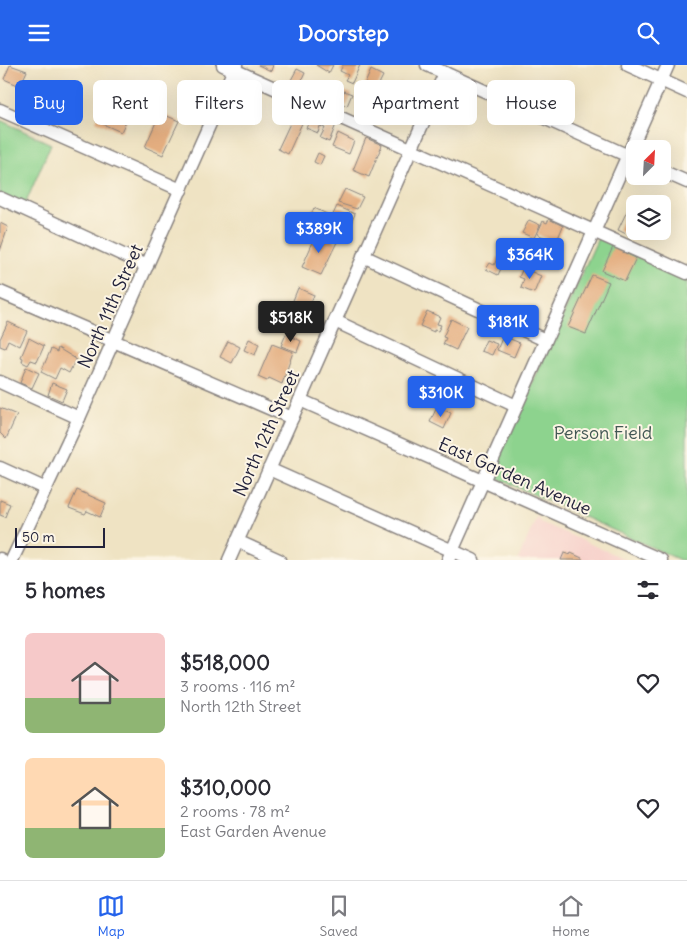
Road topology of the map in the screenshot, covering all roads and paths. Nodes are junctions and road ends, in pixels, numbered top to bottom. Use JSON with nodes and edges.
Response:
{"nodes":[{"id":1,"x":427,"y":65,"type":"edge"},
{"id":2,"x":628,"y":65,"type":"edge"},
{"id":3,"x":668,"y":65,"type":"edge"},
{"id":4,"x":231,"y":67,"type":"edge"},
{"id":5,"x":444,"y":73,"type":"junction"},
{"id":6,"x":661,"y":80,"type":"junction"},
{"id":7,"x":687,"y":92,"type":"edge"},
{"id":8,"x":0,"y":110,"type":"edge"},
{"id":9,"x":638,"y":140,"type":"edge"},
{"id":10,"x":411,"y":149,"type":"junction"},
{"id":11,"x":626,"y":155,"type":"edge"},
{"id":12,"x":626,"y":167,"type":"edge"},
{"id":13,"x":671,"y":175,"type":"edge"},
{"id":14,"x":687,"y":182,"type":"edge"},
{"id":15,"x":181,"y":190,"type":"junction"},
{"id":16,"x":0,"y":198,"type":"edge"},
{"id":17,"x":593,"y":231,"type":"junction"},
{"id":18,"x":363,"y":257,"type":"junction"},
{"id":19,"x":147,"y":266,"type":"junction"},
{"id":20,"x":687,"y":273,"type":"edge"},
{"id":21,"x":0,"y":292,"type":"edge"},
{"id":22,"x":335,"y":321,"type":"junction"},
{"id":23,"x":545,"y":340,"type":"junction"},
{"id":24,"x":113,"y":341,"type":"junction"},
{"id":25,"x":0,"y":382,"type":"edge"},
{"id":26,"x":300,"y":400,"type":"junction"},
{"id":27,"x":516,"y":406,"type":"junction"},
{"id":28,"x":79,"y":418,"type":"junction"},
{"id":29,"x":292,"y":418,"type":"junction"},
{"id":30,"x":0,"y":468,"type":"edge"},
{"id":31,"x":269,"y":469,"type":"junction"},
{"id":32,"x":482,"y":481,"type":"junction"},
{"id":33,"x":44,"y":488,"type":"junction"},
{"id":34,"x":237,"y":541,"type":"junction"},
{"id":35,"x":450,"y":555,"type":"edge"},
{"id":36,"x":12,"y":560,"type":"edge"},
{"id":37,"x":229,"y":560,"type":"edge"},
{"id":38,"x":279,"y":560,"type":"edge"},
{"id":39,"x":473,"y":560,"type":"edge"},
{"id":40,"x":661,"y":560,"type":"edge"}],
"edges":[{"from":1,"to":5,"type":"street"},
{"from":2,"to":6,"type":"street"},
{"from":3,"to":6,"type":"street"},
{"from":4,"to":10,"type":"street"},
{"from":4,"to":15,"type":"street","name":"North 11th Street"},
{"from":5,"to":10,"type":"street","name":"North 12th Street"},
{"from":5,"to":11,"type":"street"},
{"from":6,"to":7,"type":"street"},
{"from":6,"to":9,"type":"street"},
{"from":8,"to":15,"type":"street"},
{"from":10,"to":17,"type":"street"},
{"from":10,"to":18,"type":"street","name":"North 12th Street"},
{"from":12,"to":17,"type":"street"},
{"from":13,"to":14,"type":"street"},
{"from":15,"to":19,"type":"street","name":"North 11th Street"},
{"from":16,"to":19,"type":"street"},
{"from":17,"to":20,"type":"street"},
{"from":17,"to":23,"type":"street"},
{"from":18,"to":22,"type":"street","name":"North 12th Street"},
{"from":18,"to":23,"type":"street"},
{"from":19,"to":24,"type":"street","name":"North 11th Street"},
{"from":21,"to":24,"type":"street"},
{"from":22,"to":26,"type":"street","name":"North 12th Street"},
{"from":22,"to":27,"type":"street"},
{"from":23,"to":27,"type":"street"},
{"from":24,"to":28,"type":"street","name":"North 11th Street"},
{"from":24,"to":29,"type":"street"},
{"from":25,"to":28,"type":"street"},
{"from":26,"to":29,"type":"street","name":"North 12th Street"},
{"from":26,"to":32,"type":"street","name":"East Garden Avenue"},
{"from":27,"to":32,"type":"street"},
{"from":28,"to":33,"type":"street","name":"North 11th Street"},
{"from":29,"to":31,"type":"street","name":"North 12th Street"},
{"from":30,"to":33,"type":"street"},
{"from":31,"to":34,"type":"street","name":"North 12th Street"},
{"from":31,"to":35,"type":"street"},
{"from":32,"to":35,"type":"street"},
{"from":32,"to":40,"type":"street","name":"East Garden Avenue"},
{"from":33,"to":36,"type":"street","name":"North 11th Street"},
{"from":34,"to":37,"type":"street","name":"North 12th Street"},
{"from":34,"to":38,"type":"street"},
{"from":35,"to":39,"type":"street"}]}
